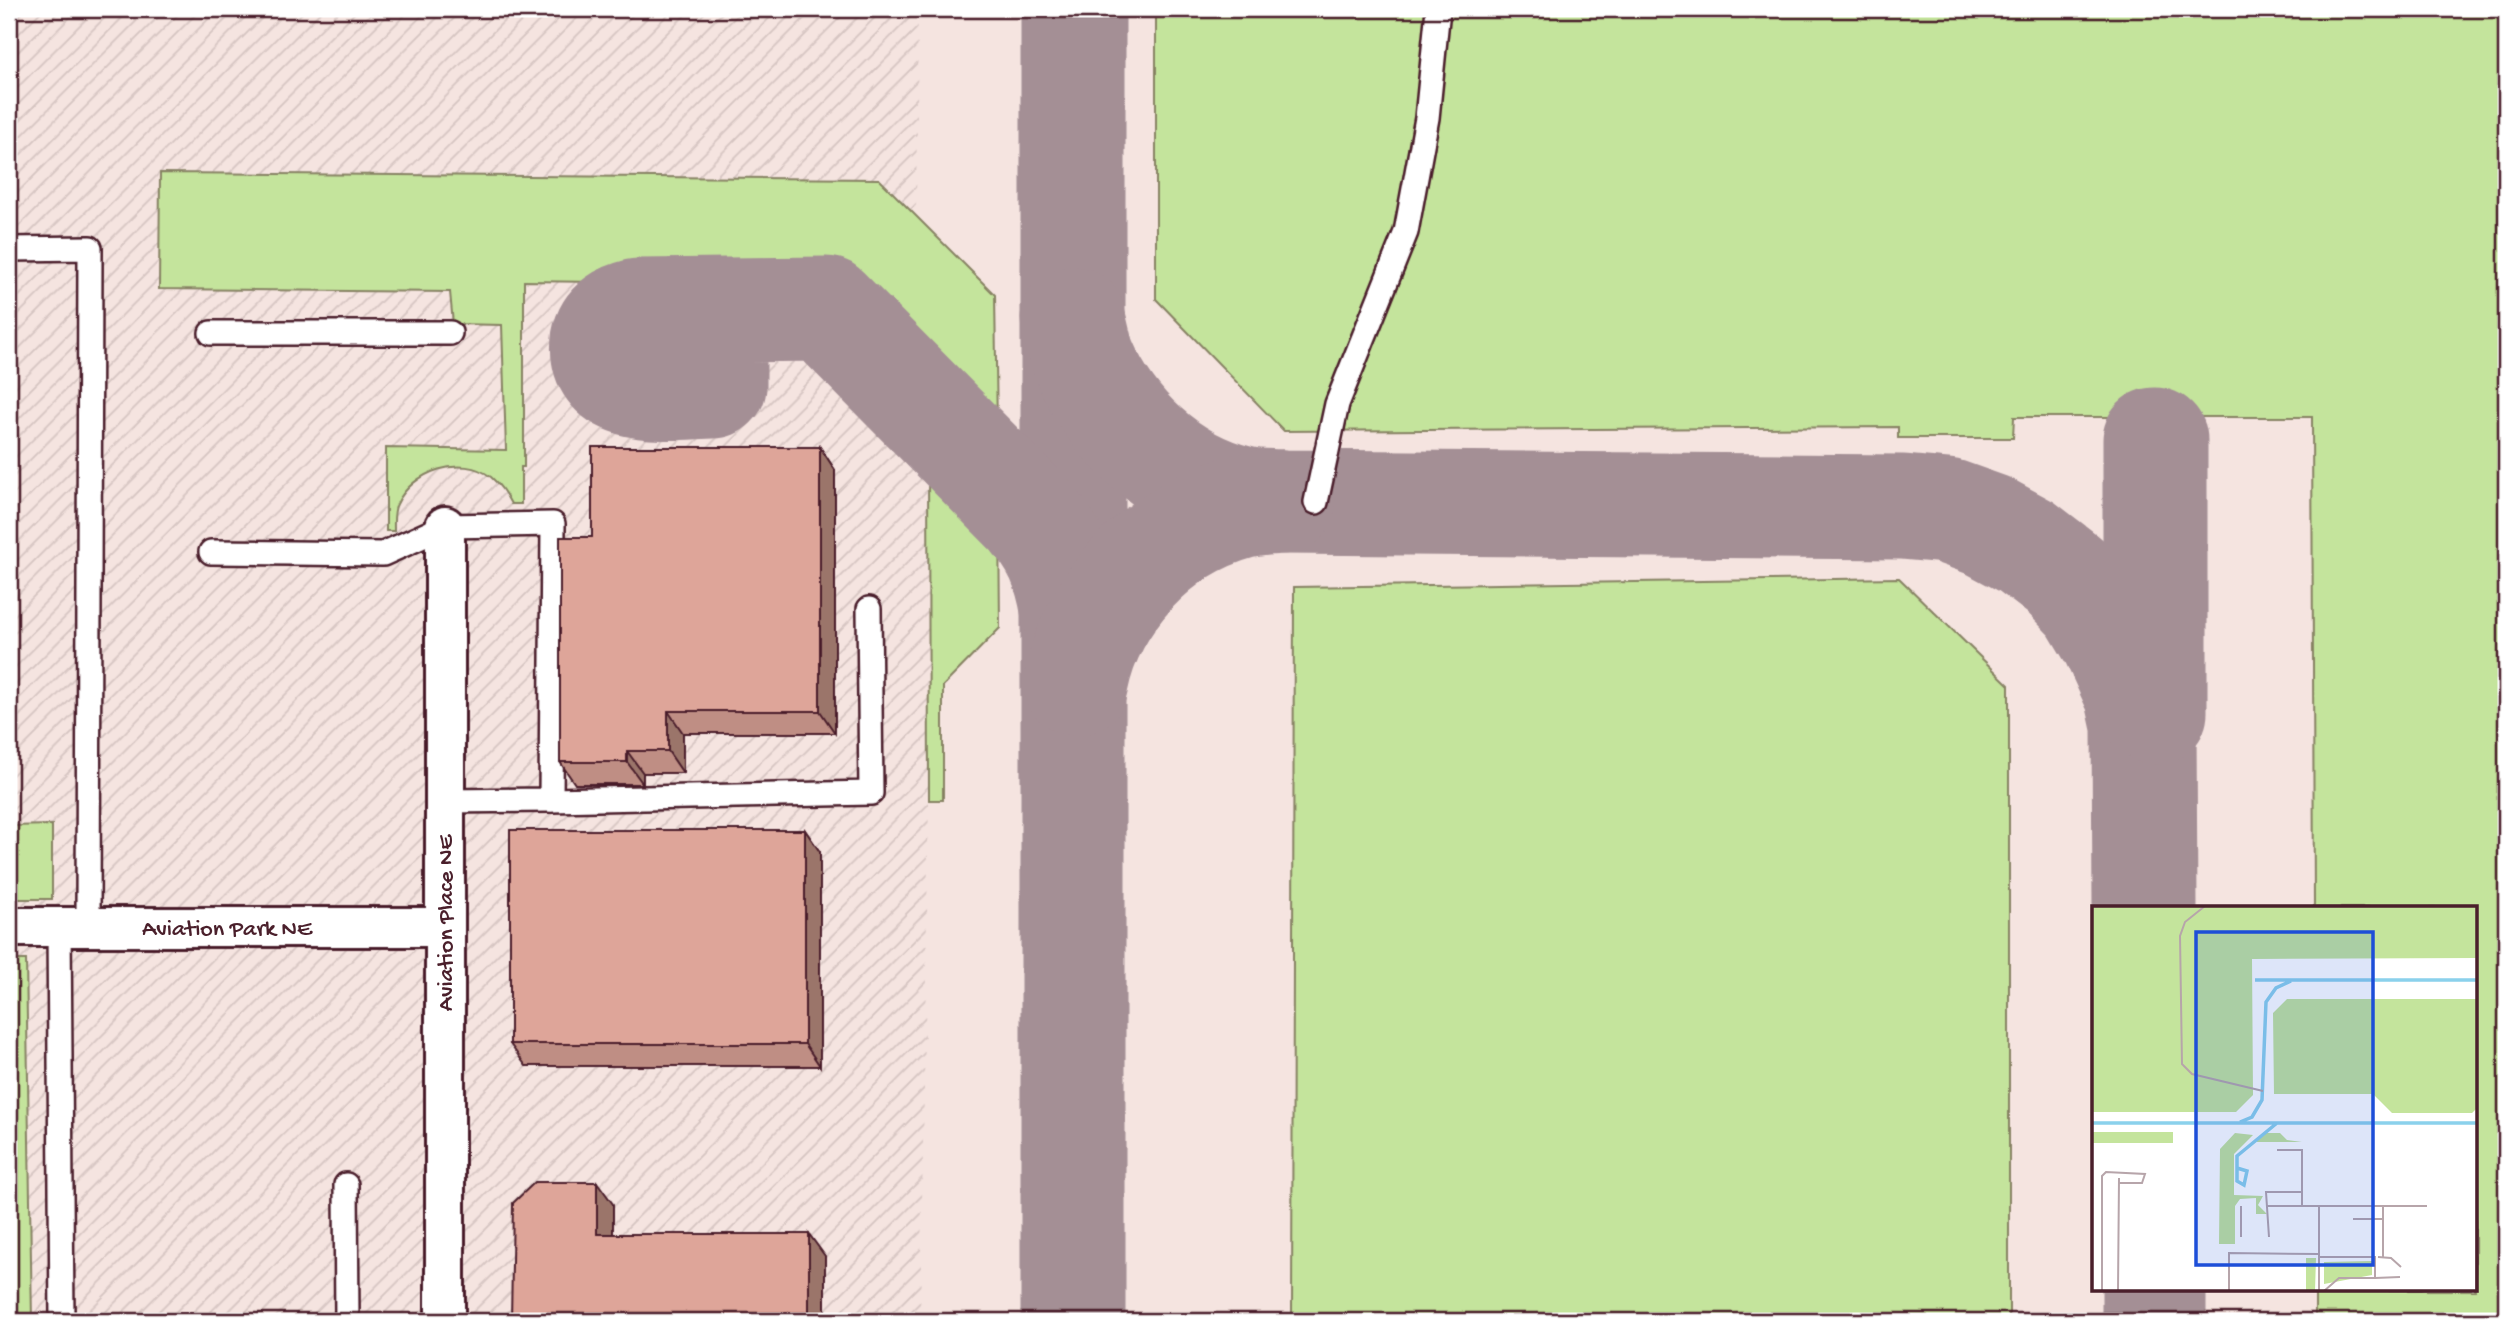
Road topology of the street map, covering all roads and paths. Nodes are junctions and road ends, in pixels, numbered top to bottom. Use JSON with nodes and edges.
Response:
{"nodes":[{"id":1,"x":1438,"y":9,"type":"edge"},
{"id":2,"x":9,"y":248,"type":"edge"},
{"id":3,"x":211,"y":333,"type":"dead end"},
{"id":4,"x":450,"y":333,"type":"dead end"},
{"id":5,"x":1316,"y":502,"type":"dead end"},
{"id":6,"x":445,"y":526,"type":"junction"},
{"id":7,"x":211,"y":552,"type":"dead end"},
{"id":8,"x":869,"y":609,"type":"dead end"},
{"id":9,"x":551,"y":800,"type":"junction"},
{"id":10,"x":444,"y":801,"type":"junction"},
{"id":11,"x":9,"y":927,"type":"edge"},
{"id":12,"x":73,"y":928,"type":"junction"},
{"id":13,"x":444,"y":928,"type":"junction"},
{"id":14,"x":346,"y":1185,"type":"dead end"},
{"id":15,"x":62,"y":1321,"type":"edge"},
{"id":16,"x":347,"y":1321,"type":"edge"},
{"id":17,"x":445,"y":1321,"type":"edge"}],
"edges":[{"from":1,"to":5,"type":"lane"},
{"from":2,"to":12,"type":"lane"},
{"from":3,"to":4,"type":"lane"},
{"from":6,"to":7,"type":"lane"},
{"from":6,"to":9,"type":"lane"},
{"from":6,"to":10,"type":"street","name":"Aviation Place NE"},
{"from":8,"to":9,"type":"lane"},
{"from":9,"to":10,"type":"lane"},
{"from":10,"to":13,"type":"street","name":"Aviation Place NE"},
{"from":11,"to":12,"type":"street","name":"Aviation Park NE"},
{"from":12,"to":13,"type":"street","name":"Aviation Park NE"},
{"from":12,"to":15,"type":"lane"},
{"from":13,"to":17,"type":"street","name":"Aviation Place NE"},
{"from":14,"to":16,"type":"lane"}]}
